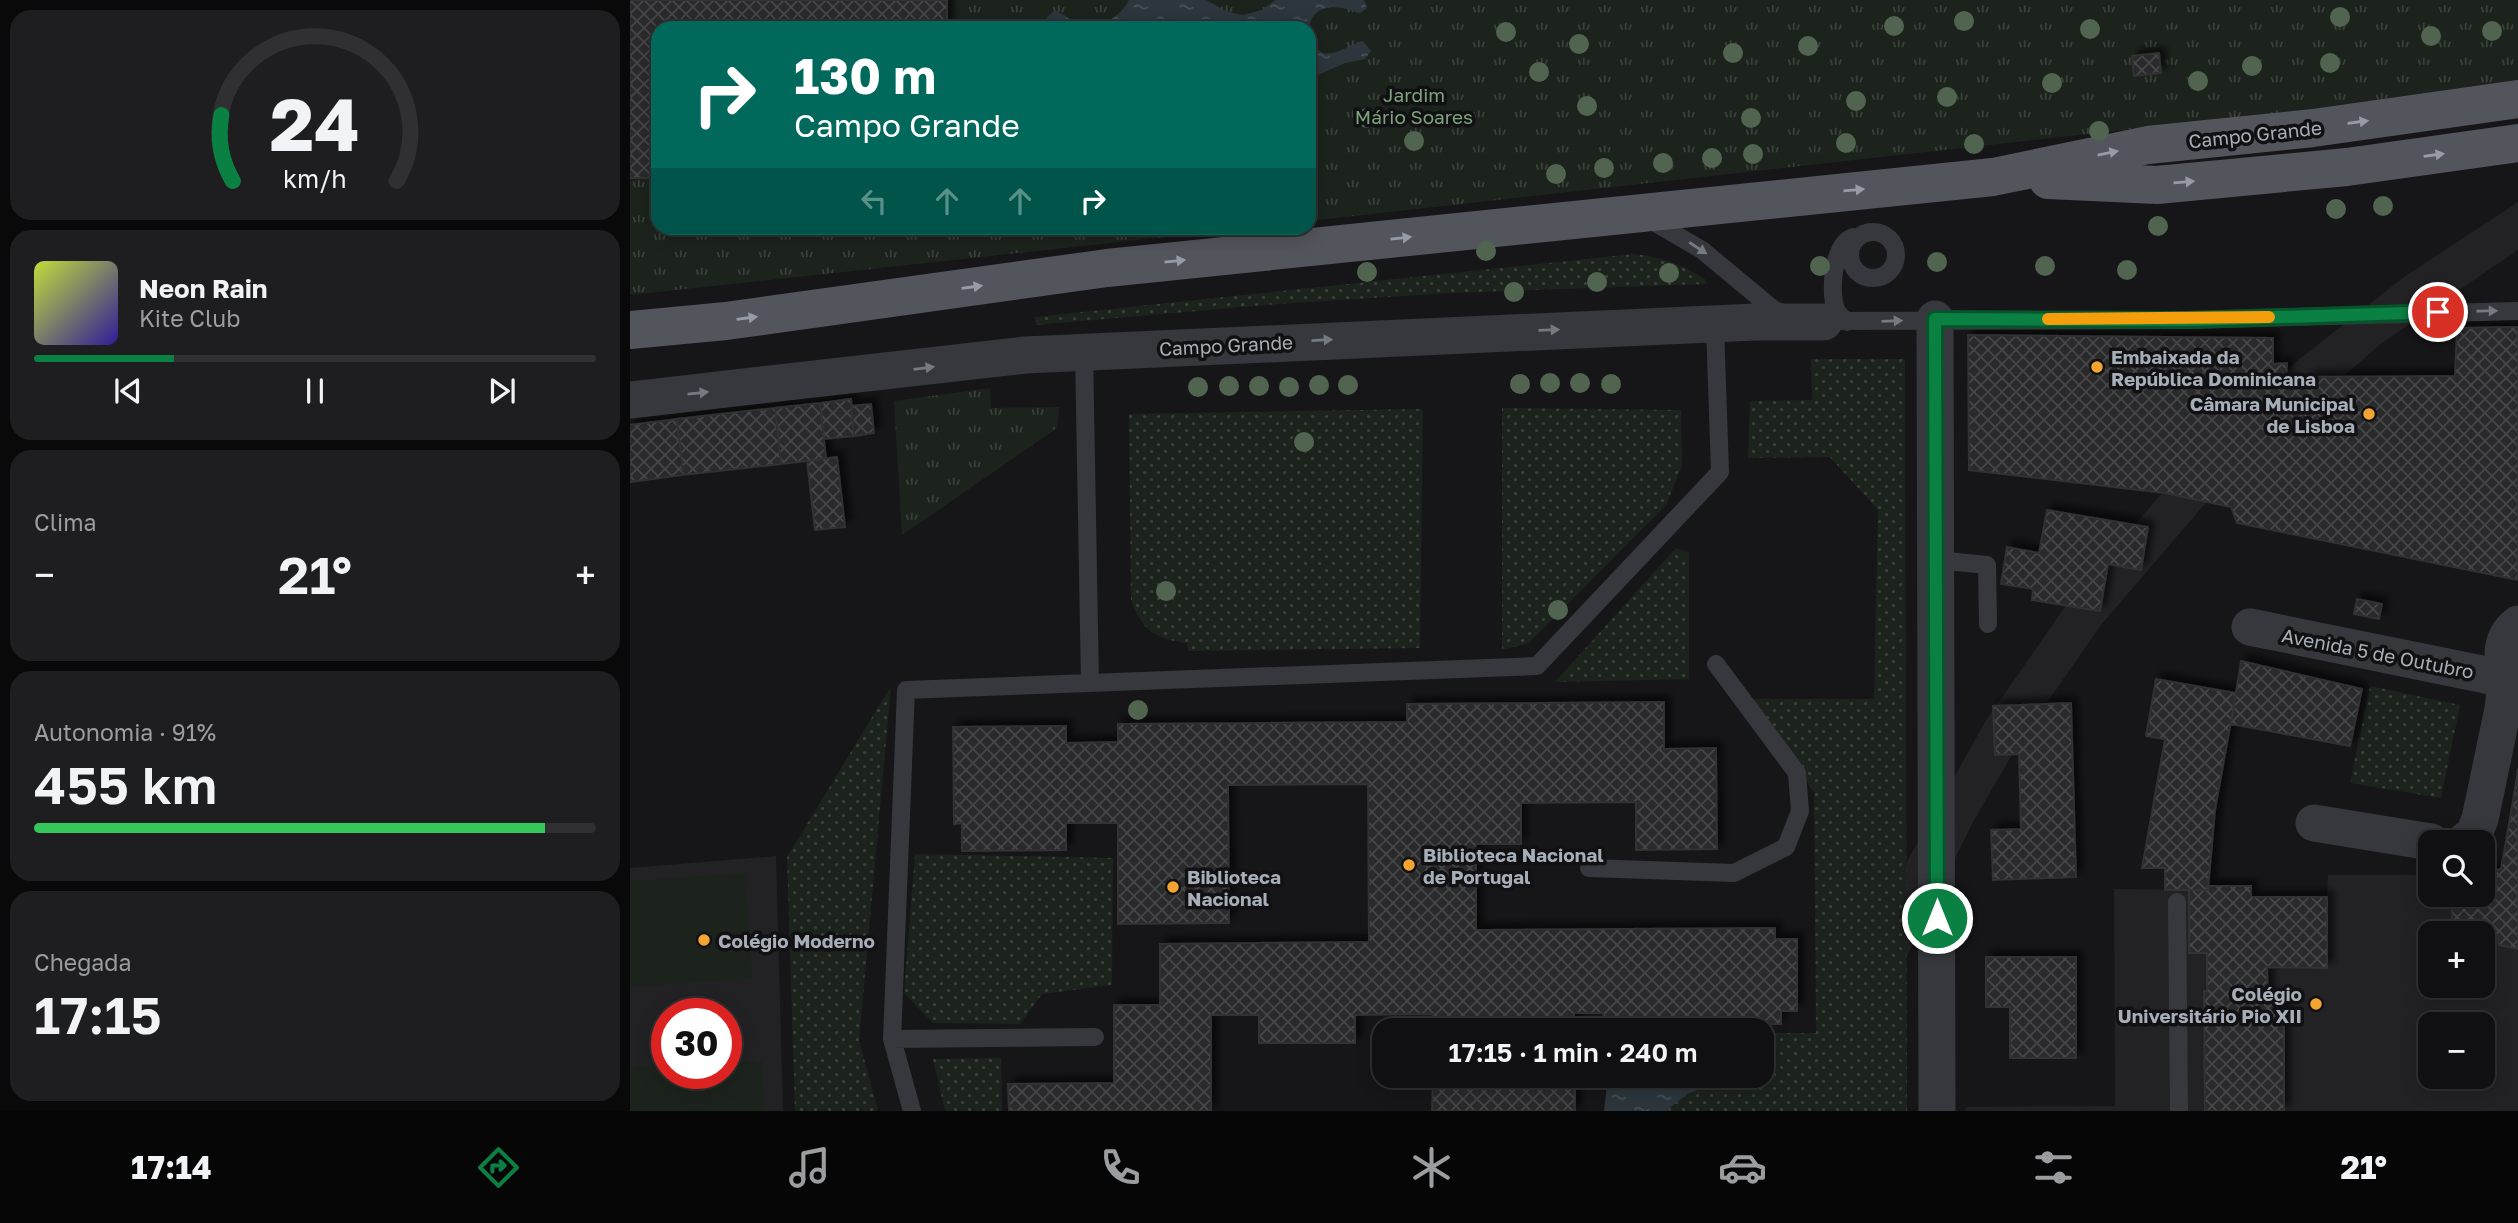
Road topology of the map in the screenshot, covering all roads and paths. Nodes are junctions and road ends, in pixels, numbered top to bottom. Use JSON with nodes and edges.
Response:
{"nodes":[{"id":1,"x":2518,"y":99,"type":"edge"},
{"id":2,"x":2518,"y":143,"type":"edge"},
{"id":3,"x":1993,"y":177,"type":"junction"},
{"id":4,"x":1640,"y":213,"type":"junction"},
{"id":5,"x":1870,"y":232,"type":"dead end"},
{"id":6,"x":2518,"y":311,"type":"edge"},
{"id":7,"x":1935,"y":319,"type":"junction"},
{"id":8,"x":1836,"y":322,"type":"junction"},
{"id":9,"x":1715,"y":326,"type":"junction"},
{"id":10,"x":630,"y":330,"type":"edge"},
{"id":11,"x":1084,"y":351,"type":"junction"},
{"id":12,"x":630,"y":400,"type":"edge"},
{"id":13,"x":1936,"y":560,"type":"junction"},
{"id":14,"x":1988,"y":624,"type":"dead end"},
{"id":15,"x":2518,"y":624,"type":"edge"},
{"id":16,"x":2250,"y":627,"type":"dead end"},
{"id":17,"x":1716,"y":664,"type":"dead end"},
{"id":18,"x":2512,"y":680,"type":"edge"},
{"id":19,"x":1090,"y":683,"type":"junction"},
{"id":20,"x":2314,"y":823,"type":"dead end"},
{"id":21,"x":2474,"y":830,"type":"edge"},
{"id":22,"x":2418,"y":840,"type":"edge"},
{"id":23,"x":1589,"y":868,"type":"dead end"},
{"id":24,"x":2177,"y":902,"type":"dead end"},
{"id":25,"x":1095,"y":1037,"type":"dead end"},
{"id":26,"x":892,"y":1039,"type":"junction"},
{"id":27,"x":912,"y":1111,"type":"edge"},
{"id":28,"x":1937,"y":1111,"type":"edge"},
{"id":29,"x":2179,"y":1111,"type":"edge"}],
"edges":[{"from":3,"to":1,"type":"main road","name":"Campo Grande","one_way":true},
{"from":3,"to":2,"type":"main road","name":"Campo Grande","one_way":true},
{"from":4,"to":3,"type":"main road","name":"Campo Grande","one_way":true},
{"from":4,"to":8,"type":"lane","name":"Campo Grande","one_way":true},
{"from":10,"to":4,"type":"main road","name":"Campo Grande","one_way":true},
{"from":5,"to":8,"type":"lane"},
{"from":7,"to":6,"type":"lane","name":"Campo Grande","one_way":true},
{"from":8,"to":7,"type":"lane","name":"Campo Grande","one_way":true},
{"from":7,"to":13,"type":"street"},
{"from":8,"to":9,"type":"street","name":"Campo Grande"},
{"from":11,"to":9,"type":"street","name":"Campo Grande","one_way":true},
{"from":9,"to":19,"type":"lane"},
{"from":12,"to":11,"type":"street","name":"Campo Grande","one_way":true},
{"from":11,"to":19,"type":"lane"},
{"from":13,"to":14,"type":"lane"},
{"from":13,"to":28,"type":"street"},
{"from":15,"to":18,"type":"street","name":"Avenida 5 de Outubro"},
{"from":16,"to":18,"type":"street","name":"Avenida 5 de Outubro"},
{"from":17,"to":23,"type":"lane"},
{"from":18,"to":21,"type":"street"},
{"from":19,"to":26,"type":"lane"},
{"from":20,"to":22,"type":"street"},
{"from":24,"to":29,"type":"lane"},
{"from":25,"to":26,"type":"lane"},
{"from":26,"to":27,"type":"lane"}]}
